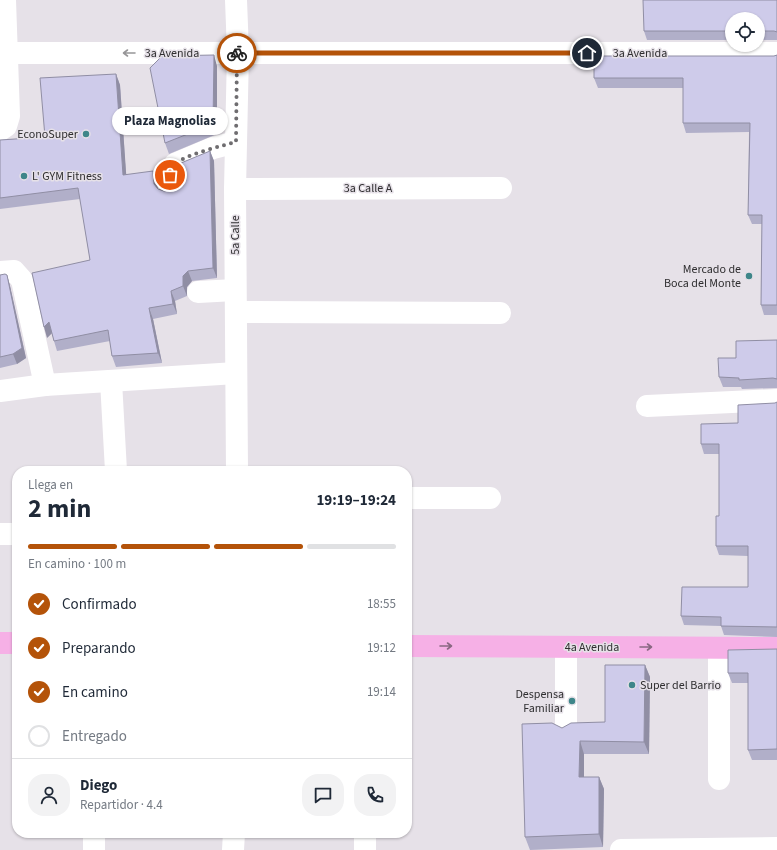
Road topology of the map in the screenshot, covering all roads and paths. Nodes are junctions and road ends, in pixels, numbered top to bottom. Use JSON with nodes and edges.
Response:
{"nodes":[{"id":1,"x":5,"y":0,"type":"edge"},
{"id":2,"x":236,"y":0,"type":"edge"},
{"id":3,"x":238,"y":52,"type":"junction"},
{"id":4,"x":3,"y":53,"type":"edge"},
{"id":5,"x":777,"y":53,"type":"edge"},
{"id":6,"x":0,"y":130,"type":"edge"},
{"id":7,"x":236,"y":142,"type":"junction"},
{"id":8,"x":501,"y":188,"type":"dead end"},
{"id":9,"x":169,"y":189,"type":"edge"},
{"id":10,"x":235,"y":189,"type":"junction"},
{"id":11,"x":0,"y":272,"type":"edge"},
{"id":12,"x":236,"y":290,"type":"junction"},
{"id":13,"x":198,"y":292,"type":"dead end"},
{"id":14,"x":236,"y":312,"type":"junction"},
{"id":15,"x":500,"y":313,"type":"dead end"},
{"id":16,"x":236,"y":373,"type":"junction"},
{"id":17,"x":111,"y":381,"type":"junction"},
{"id":18,"x":45,"y":385,"type":"junction"},
{"id":19,"x":0,"y":391,"type":"edge"},
{"id":20,"x":777,"y":400,"type":"edge"},
{"id":21,"x":647,"y":406,"type":"dead end"},
{"id":22,"x":116,"y":466,"type":"edge"},
{"id":23,"x":237,"y":466,"type":"edge"},
{"id":24,"x":412,"y":498,"type":"edge"},
{"id":25,"x":490,"y":498,"type":"dead end"},
{"id":26,"x":0,"y":534,"type":"edge"},
{"id":27,"x":12,"y":534,"type":"edge"},
{"id":28,"x":0,"y":643,"type":"edge"},
{"id":29,"x":12,"y":643,"type":"edge"},
{"id":30,"x":412,"y":646,"type":"edge"},
{"id":31,"x":566,"y":647,"type":"junction"},
{"id":32,"x":719,"y":648,"type":"junction"},
{"id":33,"x":777,"y":648,"type":"edge"},
{"id":34,"x":566,"y":728,"type":"edge"},
{"id":35,"x":719,"y":779,"type":"dead end"},
{"id":36,"x":94,"y":838,"type":"edge"},
{"id":37,"x":234,"y":838,"type":"edge"},
{"id":38,"x":365,"y":838,"type":"edge"},
{"id":39,"x":777,"y":848,"type":"edge"},
{"id":40,"x":94,"y":850,"type":"edge"},
{"id":41,"x":233,"y":850,"type":"edge"},
{"id":42,"x":365,"y":850,"type":"edge"},
{"id":43,"x":621,"y":850,"type":"edge"}],
"edges":[{"from":1,"to":4,"type":"street"},
{"from":2,"to":3,"type":"street","name":"5a Calle"},
{"from":3,"to":4,"type":"street","name":"3a Avenida","one_way":true},
{"from":3,"to":5,"type":"street","name":"3a Avenida"},
{"from":3,"to":7,"type":"street","name":"5a Calle"},
{"from":4,"to":6,"type":"street"},
{"from":7,"to":9,"type":"street"},
{"from":7,"to":10,"type":"street","name":"5a Calle"},
{"from":8,"to":10,"type":"street","name":"3a Calle A"},
{"from":10,"to":12,"type":"street","name":"5a Calle"},
{"from":11,"to":18,"type":"street"},
{"from":12,"to":13,"type":"street"},
{"from":12,"to":14,"type":"street","name":"5a Calle"},
{"from":14,"to":15,"type":"street"},
{"from":14,"to":16,"type":"street","name":"5a Calle"},
{"from":16,"to":17,"type":"street"},
{"from":16,"to":23,"type":"street","name":"5a Calle"},
{"from":17,"to":18,"type":"street"},
{"from":17,"to":22,"type":"street"},
{"from":18,"to":19,"type":"street"},
{"from":20,"to":21,"type":"street"},
{"from":24,"to":25,"type":"street"},
{"from":26,"to":27,"type":"street"},
{"from":28,"to":29,"type":"main road"},
{"from":30,"to":31,"type":"main road","name":"4a Avenida","one_way":true},
{"from":31,"to":32,"type":"main road","name":"4a Avenida","one_way":true},
{"from":31,"to":34,"type":"street"},
{"from":32,"to":33,"type":"main road","name":"4a Avenida"},
{"from":32,"to":35,"type":"street"},
{"from":36,"to":40,"type":"street"},
{"from":37,"to":41,"type":"street"},
{"from":38,"to":42,"type":"street"},
{"from":39,"to":43,"type":"street"}]}
